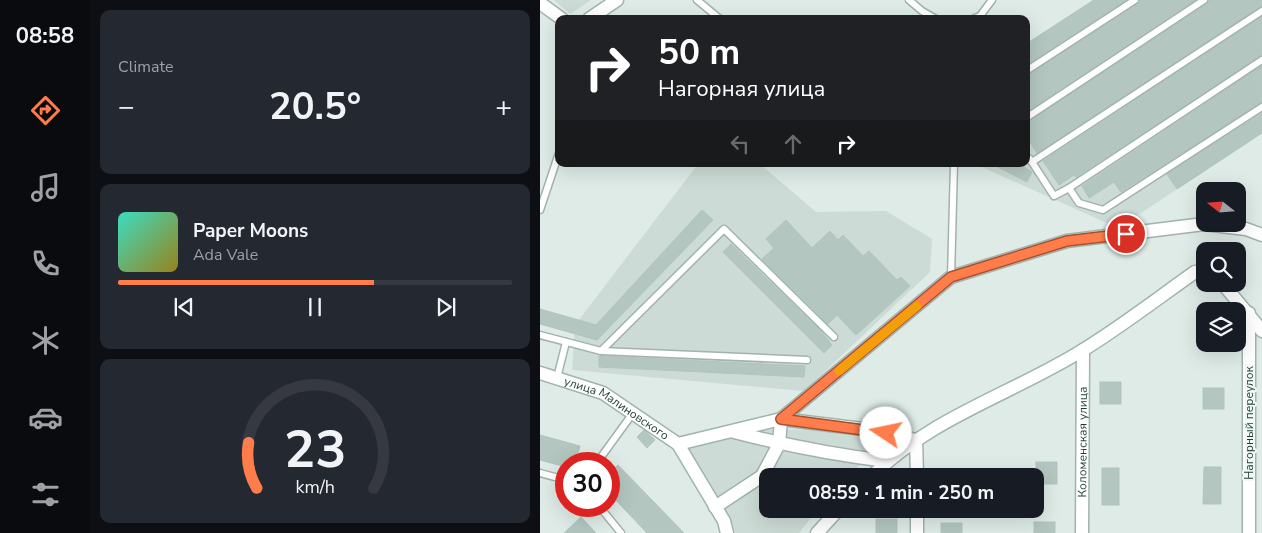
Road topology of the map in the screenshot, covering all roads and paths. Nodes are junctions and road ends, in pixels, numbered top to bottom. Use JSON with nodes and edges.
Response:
{"nodes":[{"id":1,"x":617,"y":0,"type":"edge"},
{"id":2,"x":697,"y":0,"type":"edge"},
{"id":3,"x":910,"y":0,"type":"edge"},
{"id":4,"x":992,"y":0,"type":"edge"},
{"id":5,"x":1134,"y":0,"type":"edge"},
{"id":6,"x":1204,"y":0,"type":"edge"},
{"id":7,"x":540,"y":3,"type":"edge"},
{"id":8,"x":1262,"y":11,"type":"edge"},
{"id":9,"x":556,"y":15,"type":"edge"},
{"id":10,"x":595,"y":15,"type":"edge"},
{"id":11,"x":715,"y":15,"type":"edge"},
{"id":12,"x":929,"y":15,"type":"edge"},
{"id":13,"x":981,"y":15,"type":"edge"},
{"id":14,"x":1262,"y":60,"type":"edge"},
{"id":15,"x":1030,"y":68,"type":"edge"},
{"id":16,"x":1262,"y":108,"type":"edge"},
{"id":17,"x":1030,"y":115,"type":"edge"},
{"id":18,"x":1030,"y":158,"type":"edge"},
{"id":19,"x":1030,"y":160,"type":"edge"},
{"id":20,"x":555,"y":165,"type":"edge"},
{"id":21,"x":954,"y":167,"type":"edge"},
{"id":22,"x":1069,"y":188,"type":"junction"},
{"id":23,"x":540,"y":210,"type":"edge"},
{"id":24,"x":1262,"y":235,"type":"edge"},
{"id":25,"x":1196,"y":272,"type":"edge"},
{"id":26,"x":951,"y":277,"type":"junction"},
{"id":27,"x":1230,"y":292,"type":"edge"},
{"id":28,"x":1249,"y":313,"type":"junction"},
{"id":29,"x":1262,"y":331,"type":"edge"},
{"id":30,"x":540,"y":335,"type":"edge"},
{"id":31,"x":834,"y":337,"type":"dead end"},
{"id":32,"x":566,"y":342,"type":"junction"},
{"id":33,"x":1083,"y":350,"type":"junction"},
{"id":34,"x":601,"y":351,"type":"junction"},
{"id":35,"x":807,"y":360,"type":"dead end"},
{"id":36,"x":540,"y":373,"type":"edge"},
{"id":37,"x":557,"y":378,"type":"junction"},
{"id":38,"x":633,"y":413,"type":"junction"},
{"id":39,"x":781,"y":419,"type":"junction"},
{"id":40,"x":732,"y":431,"type":"junction"},
{"id":41,"x":916,"y":440,"type":"junction"},
{"id":42,"x":678,"y":444,"type":"junction"},
{"id":43,"x":779,"y":444,"type":"junction"},
{"id":44,"x":605,"y":452,"type":"edge"},
{"id":45,"x":887,"y":461,"type":"junction"},
{"id":46,"x":880,"y":468,"type":"edge"},
{"id":47,"x":916,"y":468,"type":"edge"},
{"id":48,"x":540,"y":473,"type":"edge"},
{"id":49,"x":555,"y":477,"type":"edge"},
{"id":50,"x":715,"y":507,"type":"junction"},
{"id":51,"x":609,"y":517,"type":"edge"},
{"id":52,"x":831,"y":518,"type":"edge"},
{"id":53,"x":917,"y":518,"type":"edge"},
{"id":54,"x":621,"y":533,"type":"edge"},
{"id":55,"x":727,"y":533,"type":"edge"},
{"id":56,"x":817,"y":533,"type":"edge"},
{"id":57,"x":917,"y":533,"type":"edge"},
{"id":58,"x":1082,"y":533,"type":"edge"},
{"id":59,"x":1249,"y":533,"type":"edge"}],
"edges":[{"from":1,"to":10,"type":"street"},
{"from":2,"to":11,"type":"lane"},
{"from":3,"to":12,"type":"lane"},
{"from":4,"to":13,"type":"lane"},
{"from":5,"to":15,"type":"lane"},
{"from":6,"to":17,"type":"lane"},
{"from":7,"to":9,"type":"street"},
{"from":8,"to":18,"type":"lane"},
{"from":14,"to":22,"type":"lane"},
{"from":16,"to":22,"type":"lane"},
{"from":19,"to":22,"type":"lane"},
{"from":20,"to":23,"type":"lane"},
{"from":21,"to":26,"type":"lane"},
{"from":24,"to":26,"type":"street"},
{"from":25,"to":33,"type":"street"},
{"from":26,"to":39,"type":"street"},
{"from":27,"to":28,"type":"street"},
{"from":28,"to":29,"type":"street"},
{"from":28,"to":59,"type":"street","name":"Нагорный переулок"},
{"from":30,"to":32,"type":"lane"},
{"from":31,"to":34,"type":"lane"},
{"from":32,"to":34,"type":"lane"},
{"from":32,"to":37,"type":"lane"},
{"from":33,"to":41,"type":"street"},
{"from":33,"to":58,"type":"street","name":"Коломенская улица"},
{"from":34,"to":35,"type":"lane"},
{"from":36,"to":37,"type":"street","name":"улица Малиновского"},
{"from":37,"to":38,"type":"street","name":"улица Малиновского"},
{"from":38,"to":42,"type":"street","name":"улица Малиновского"},
{"from":38,"to":44,"type":"lane"},
{"from":39,"to":40,"type":"street"},
{"from":39,"to":41,"type":"street"},
{"from":39,"to":43,"type":"street"},
{"from":40,"to":42,"type":"street"},
{"from":40,"to":43,"type":"street"},
{"from":41,"to":45,"type":"street"},
{"from":41,"to":47,"type":"street"},
{"from":42,"to":50,"type":"street","name":"улица Малиновского"},
{"from":43,"to":45,"type":"street"},
{"from":43,"to":50,"type":"street"},
{"from":45,"to":46,"type":"street"},
{"from":48,"to":49,"type":"lane"},
{"from":50,"to":55,"type":"street","name":"улица Малиновского"},
{"from":51,"to":54,"type":"lane"},
{"from":52,"to":56,"type":"street"},
{"from":53,"to":57,"type":"street"}]}
